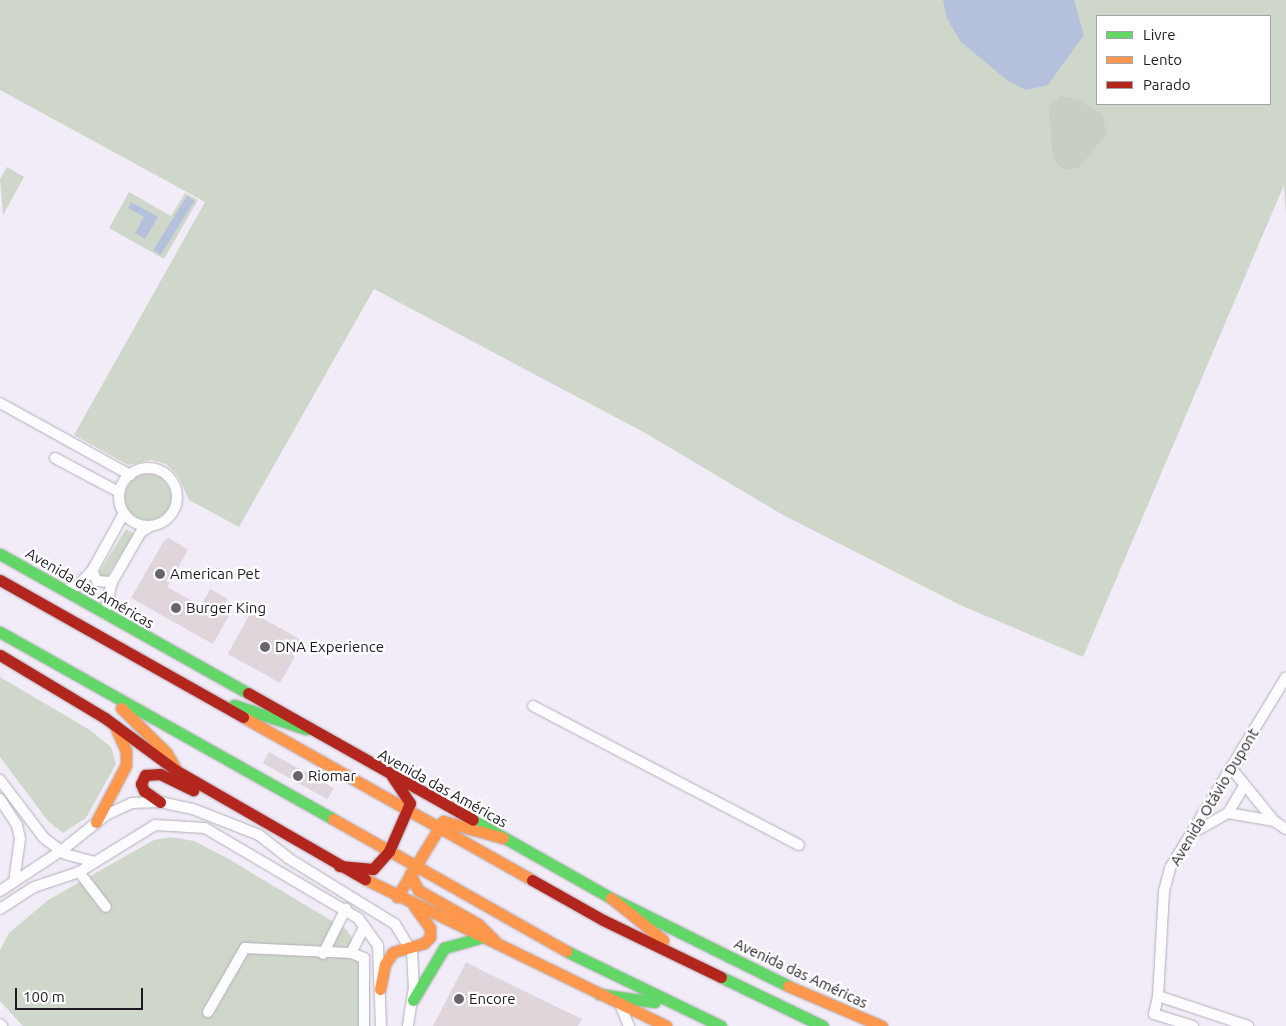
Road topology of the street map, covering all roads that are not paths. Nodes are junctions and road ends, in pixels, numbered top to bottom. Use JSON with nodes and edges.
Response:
{"nodes":[{"id":1,"x":0,"y":403,"type":"edge"},
{"id":2,"x":55,"y":458,"type":"dead end"},
{"id":3,"x":130,"y":475,"type":"junction"},
{"id":4,"x":120,"y":492,"type":"junction"},
{"id":5,"x":124,"y":512,"type":"junction"},
{"id":6,"x":152,"y":526,"type":"junction"},
{"id":7,"x":0,"y":554,"type":"edge"},
{"id":8,"x":92,"y":571,"type":"junction"},
{"id":9,"x":0,"y":580,"type":"edge"},
{"id":10,"x":112,"y":582,"type":"junction"},
{"id":11,"x":64,"y":590,"type":"junction"},
{"id":12,"x":105,"y":614,"type":"junction"},
{"id":13,"x":0,"y":632,"type":"edge"},
{"id":14,"x":0,"y":655,"type":"edge"},
{"id":15,"x":80,"y":677,"type":"junction"},
{"id":16,"x":1286,"y":677,"type":"edge"},
{"id":17,"x":213,"y":702,"type":"junction"},
{"id":18,"x":533,"y":706,"type":"dead end"},
{"id":19,"x":114,"y":724,"type":"junction"},
{"id":20,"x":306,"y":729,"type":"junction"},
{"id":21,"x":1231,"y":768,"type":"junction"},
{"id":22,"x":177,"y":771,"type":"junction"},
{"id":23,"x":392,"y":776,"type":"junction"},
{"id":24,"x":0,"y":780,"type":"edge"},
{"id":25,"x":1244,"y":786,"type":"junction"},
{"id":26,"x":0,"y":799,"type":"edge"},
{"id":27,"x":224,"y":799,"type":"junction"},
{"id":28,"x":160,"y":802,"type":"junction"},
{"id":29,"x":408,"y":812,"type":"junction"},
{"id":30,"x":1228,"y":814,"type":"junction"},
{"id":31,"x":1274,"y":821,"type":"junction"},
{"id":32,"x":96,"y":822,"type":"junction"},
{"id":33,"x":232,"y":824,"type":"junction"},
{"id":34,"x":436,"y":828,"type":"junction"},
{"id":35,"x":1286,"y":829,"type":"edge"},
{"id":36,"x":1190,"y":835,"type":"junction"},
{"id":37,"x":503,"y":838,"type":"junction"},
{"id":38,"x":799,"y":845,"type":"dead end"},
{"id":39,"x":61,"y":851,"type":"junction"},
{"id":40,"x":389,"y":851,"type":"junction"},
{"id":41,"x":251,"y":854,"type":"junction"},
{"id":42,"x":95,"y":862,"type":"junction"},
{"id":43,"x":340,"y":866,"type":"junction"},
{"id":44,"x":36,"y":869,"type":"junction"},
{"id":45,"x":412,"y":870,"type":"junction"},
{"id":46,"x":79,"y":872,"type":"junction"},
{"id":47,"x":289,"y":875,"type":"junction"},
{"id":48,"x":14,"y":882,"type":"junction"},
{"id":49,"x":47,"y":886,"type":"junction"},
{"id":50,"x":0,"y":891,"type":"edge"},
{"id":51,"x":397,"y":897,"type":"junction"},
{"id":52,"x":612,"y":898,"type":"junction"},
{"id":53,"x":363,"y":903,"type":"junction"},
{"id":54,"x":412,"y":903,"type":"junction"},
{"id":55,"x":106,"y":907,"type":"dead end"},
{"id":56,"x":346,"y":908,"type":"junction"},
{"id":57,"x":0,"y":909,"type":"edge"},
{"id":58,"x":365,"y":926,"type":"junction"},
{"id":59,"x":490,"y":938,"type":"junction"},
{"id":60,"x":410,"y":946,"type":"junction"},
{"id":61,"x":323,"y":954,"type":"junction"},
{"id":62,"x":351,"y":954,"type":"junction"},
{"id":63,"x":684,"y":960,"type":"junction"},
{"id":64,"x":380,"y":989,"type":"junction"},
{"id":65,"x":599,"y":994,"type":"junction"},
{"id":66,"x":1158,"y":996,"type":"junction"},
{"id":67,"x":413,"y":1000,"type":"junction"},
{"id":68,"x":620,"y":1004,"type":"junction"},
{"id":69,"x":208,"y":1012,"type":"dead end"},
{"id":70,"x":694,"y":1013,"type":"junction"},
{"id":71,"x":364,"y":1026,"type":"edge"},
{"id":72,"x":381,"y":1026,"type":"edge"},
{"id":73,"x":408,"y":1026,"type":"edge"},
{"id":74,"x":629,"y":1026,"type":"edge"},
{"id":75,"x":666,"y":1026,"type":"edge"},
{"id":76,"x":721,"y":1026,"type":"edge"},
{"id":77,"x":823,"y":1026,"type":"edge"},
{"id":78,"x":882,"y":1026,"type":"edge"},
{"id":79,"x":1192,"y":1026,"type":"edge"},
{"id":80,"x":1248,"y":1026,"type":"edge"}],
"edges":[{"from":1,"to":3,"type":"street"},
{"from":2,"to":4,"type":"street"},
{"from":3,"to":4,"type":"street"},
{"from":3,"to":6,"type":"street"},
{"from":4,"to":5,"type":"street"},
{"from":5,"to":6,"type":"street"},
{"from":5,"to":8,"type":"street"},
{"from":6,"to":10,"type":"street"},
{"from":7,"to":11,"type":"main road","name":"Avenida das Américas"},
{"from":8,"to":10,"type":"street"},
{"from":8,"to":11,"type":"street"},
{"from":9,"to":17,"type":"main road"},
{"from":10,"to":12,"type":"street"},
{"from":11,"to":12,"type":"main road","name":"Avenida das Américas"},
{"from":12,"to":20,"type":"main road","name":"Avenida das Américas"},
{"from":13,"to":15,"type":"main road"},
{"from":14,"to":19,"type":"main road"},
{"from":15,"to":22,"type":"main road"},
{"from":15,"to":40,"type":"main road"},
{"from":16,"to":21,"type":"street","name":"Avenida Otávio Dupont"},
{"from":17,"to":20,"type":"main road"},
{"from":17,"to":29,"type":"main road"},
{"from":18,"to":38,"type":"street"},
{"from":19,"to":22,"type":"main road"},
{"from":19,"to":32,"type":"main road"},
{"from":20,"to":23,"type":"main road","name":"Avenida das Américas"},
{"from":21,"to":25,"type":"street"},
{"from":21,"to":36,"type":"street","name":"Avenida Otávio Dupont"},
{"from":22,"to":27,"type":"main road"},
{"from":23,"to":29,"type":"main road"},
{"from":23,"to":37,"type":"main road","name":"Avenida das Américas"},
{"from":24,"to":39,"type":"street"},
{"from":25,"to":30,"type":"street"},
{"from":25,"to":31,"type":"street"},
{"from":26,"to":48,"type":"street"},
{"from":27,"to":28,"type":"main road"},
{"from":27,"to":43,"type":"main road"},
{"from":28,"to":32,"type":"street"},
{"from":28,"to":33,"type":"street"},
{"from":29,"to":34,"type":"main road"},
{"from":29,"to":40,"type":"main road"},
{"from":30,"to":31,"type":"street"},
{"from":30,"to":36,"type":"street"},
{"from":31,"to":35,"type":"street"},
{"from":32,"to":39,"type":"street"},
{"from":33,"to":41,"type":"street"},
{"from":33,"to":53,"type":"street"},
{"from":34,"to":37,"type":"main road"},
{"from":34,"to":45,"type":"main road"},
{"from":34,"to":63,"type":"main road"},
{"from":36,"to":66,"type":"street","name":"Avenida Otávio Dupont"},
{"from":37,"to":52,"type":"main road","name":"Avenida das Américas"},
{"from":39,"to":42,"type":"street"},
{"from":39,"to":44,"type":"street"},
{"from":40,"to":43,"type":"main road"},
{"from":40,"to":45,"type":"main road"},
{"from":41,"to":42,"type":"street"},
{"from":41,"to":47,"type":"street"},
{"from":42,"to":46,"type":"street"},
{"from":43,"to":51,"type":"main road"},
{"from":44,"to":48,"type":"street"},
{"from":44,"to":49,"type":"street"},
{"from":45,"to":51,"type":"main road"},
{"from":45,"to":59,"type":"main road"},
{"from":45,"to":70,"type":"main road"},
{"from":46,"to":49,"type":"street"},
{"from":46,"to":55,"type":"street"},
{"from":47,"to":53,"type":"street"},
{"from":47,"to":56,"type":"street"},
{"from":48,"to":50,"type":"street"},
{"from":49,"to":57,"type":"street"},
{"from":51,"to":54,"type":"main road"},
{"from":52,"to":63,"type":"main road"},
{"from":52,"to":78,"type":"main road","name":"Avenida das Américas"},
{"from":53,"to":60,"type":"street"},
{"from":54,"to":59,"type":"main road"},
{"from":54,"to":60,"type":"main road"},
{"from":56,"to":58,"type":"street"},
{"from":56,"to":61,"type":"street"},
{"from":58,"to":62,"type":"street"},
{"from":58,"to":64,"type":"street"},
{"from":59,"to":65,"type":"main road"},
{"from":59,"to":67,"type":"main road"},
{"from":60,"to":64,"type":"main road"},
{"from":60,"to":67,"type":"street"},
{"from":61,"to":62,"type":"street"},
{"from":61,"to":69,"type":"street"},
{"from":62,"to":71,"type":"street"},
{"from":63,"to":77,"type":"main road"},
{"from":64,"to":72,"type":"street"},
{"from":65,"to":68,"type":"main road"},
{"from":65,"to":70,"type":"main road"},
{"from":66,"to":79,"type":"street","name":"Avenida Otávio Dupont"},
{"from":66,"to":80,"type":"street"},
{"from":67,"to":73,"type":"street"},
{"from":68,"to":74,"type":"street"},
{"from":68,"to":75,"type":"main road"},
{"from":70,"to":76,"type":"main road"}]}
